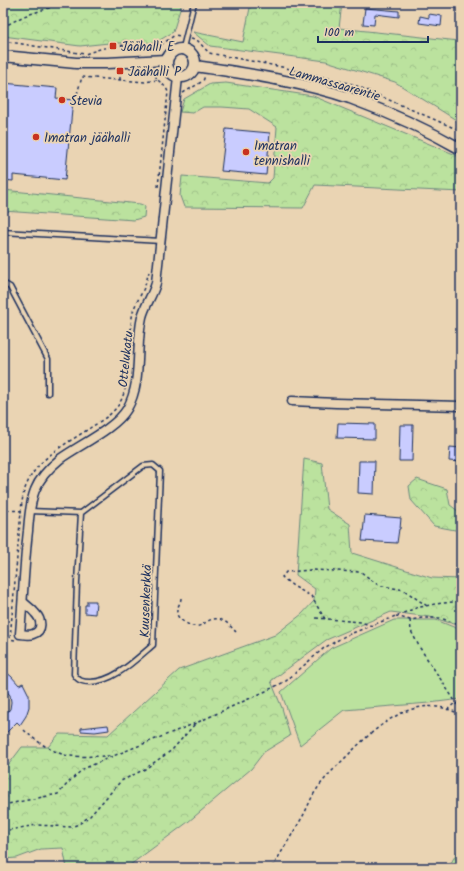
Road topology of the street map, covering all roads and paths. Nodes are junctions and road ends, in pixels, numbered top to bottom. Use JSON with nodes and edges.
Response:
{"nodes":[{"id":1,"x":64,"y":3,"type":"edge"},
{"id":2,"x":194,"y":3,"type":"edge"},
{"id":3,"x":3,"y":26,"type":"edge"},
{"id":4,"x":183,"y":48,"type":"junction"},
{"id":5,"x":155,"y":49,"type":"dead end"},
{"id":6,"x":3,"y":56,"type":"edge"},
{"id":7,"x":155,"y":60,"type":"junction"},
{"id":8,"x":166,"y":60,"type":"junction"},
{"id":9,"x":195,"y":66,"type":"junction"},
{"id":10,"x":207,"y":68,"type":"junction"},
{"id":11,"x":120,"y":72,"type":"dead end"},
{"id":12,"x":178,"y":77,"type":"junction"},
{"id":13,"x":120,"y":80,"type":"junction"},
{"id":14,"x":157,"y":80,"type":"junction"},
{"id":15,"x":176,"y":93,"type":"junction"},
{"id":16,"x":77,"y":94,"type":"dead end"},
{"id":17,"x":461,"y":149,"type":"edge"},
{"id":18,"x":157,"y":194,"type":"dead end"},
{"id":19,"x":3,"y":232,"type":"edge"},
{"id":20,"x":161,"y":241,"type":"junction"},
{"id":21,"x":149,"y":271,"type":"dead end"},
{"id":22,"x":3,"y":283,"type":"edge"},
{"id":23,"x":48,"y":393,"type":"dead end"},
{"id":24,"x":292,"y":401,"type":"dead end"},
{"id":25,"x":461,"y":406,"type":"edge"},
{"id":26,"x":7,"y":510,"type":"dead end"},
{"id":27,"x":21,"y":510,"type":"junction"},
{"id":28,"x":30,"y":511,"type":"junction"},
{"id":29,"x":81,"y":513,"type":"junction"},
{"id":30,"x":181,"y":598,"type":"dead end"},
{"id":31,"x":461,"y":601,"type":"edge"},
{"id":32,"x":23,"y":602,"type":"dead end"},
{"id":33,"x":427,"y":606,"type":"junction"},
{"id":34,"x":396,"y":616,"type":"junction"},
{"id":35,"x":316,"y":618,"type":"dead end"},
{"id":36,"x":325,"y":619,"type":"junction"},
{"id":37,"x":410,"y":620,"type":"junction"},
{"id":38,"x":461,"y":624,"type":"edge"},
{"id":39,"x":372,"y":626,"type":"junction"},
{"id":40,"x":236,"y":632,"type":"dead end"},
{"id":41,"x":10,"y":634,"type":"dead end"},
{"id":42,"x":456,"y":702,"type":"junction"},
{"id":43,"x":447,"y":710,"type":"junction"},
{"id":44,"x":461,"y":710,"type":"edge"},
{"id":45,"x":461,"y":715,"type":"edge"},
{"id":46,"x":196,"y":723,"type":"junction"},
{"id":47,"x":24,"y":730,"type":"dead end"},
{"id":48,"x":113,"y":756,"type":"junction"},
{"id":49,"x":3,"y":805,"type":"edge"},
{"id":50,"x":3,"y":831,"type":"edge"},
{"id":51,"x":272,"y":868,"type":"edge"}],
"edges":[{"from":1,"to":3,"type":"path"},
{"from":2,"to":4,"type":"lane"},
{"from":4,"to":8,"type":"street"},
{"from":4,"to":9,"type":"street"},
{"from":5,"to":7,"type":"path"},
{"from":6,"to":7,"type":"street"},
{"from":7,"to":8,"type":"street"},
{"from":7,"to":14,"type":"path"},
{"from":8,"to":12,"type":"street"},
{"from":9,"to":10,"type":"street","name":"Lammassaarentie"},
{"from":9,"to":12,"type":"street"},
{"from":10,"to":15,"type":"path"},
{"from":10,"to":17,"type":"street","name":"Lammassaarentie"},
{"from":11,"to":13,"type":"path"},
{"from":12,"to":15,"type":"street","name":"Ottelukatu"},
{"from":13,"to":14,"type":"path"},
{"from":13,"to":16,"type":"path"},
{"from":14,"to":18,"type":"path"},
{"from":15,"to":20,"type":"street","name":"Ottelukatu"},
{"from":19,"to":20,"type":"lane"},
{"from":20,"to":28,"type":"street","name":"Ottelukatu"},
{"from":21,"to":27,"type":"path"},
{"from":22,"to":23,"type":"lane"},
{"from":24,"to":25,"type":"street"},
{"from":26,"to":27,"type":"path"},
{"from":27,"to":28,"type":"path"},
{"from":27,"to":41,"type":"path"},
{"from":28,"to":29,"type":"lane"},
{"from":28,"to":32,"type":"street","name":"Ottelukatu"},
{"from":29,"to":29,"type":"lane","name":"Kuusenkerkkä"},
{"from":30,"to":40,"type":"path"},
{"from":31,"to":33,"type":"path"},
{"from":33,"to":34,"type":"path"},
{"from":33,"to":36,"type":"path"},
{"from":34,"to":37,"type":"path"},
{"from":34,"to":39,"type":"path"},
{"from":35,"to":36,"type":"path"},
{"from":36,"to":39,"type":"path"},
{"from":37,"to":38,"type":"path"},
{"from":37,"to":42,"type":"path"},
{"from":39,"to":46,"type":"path"},
{"from":42,"to":43,"type":"path"},
{"from":42,"to":44,"type":"path"},
{"from":43,"to":45,"type":"path"},
{"from":43,"to":51,"type":"path"},
{"from":46,"to":48,"type":"path"},
{"from":46,"to":50,"type":"path"},
{"from":47,"to":48,"type":"path"},
{"from":48,"to":49,"type":"path"}]}
